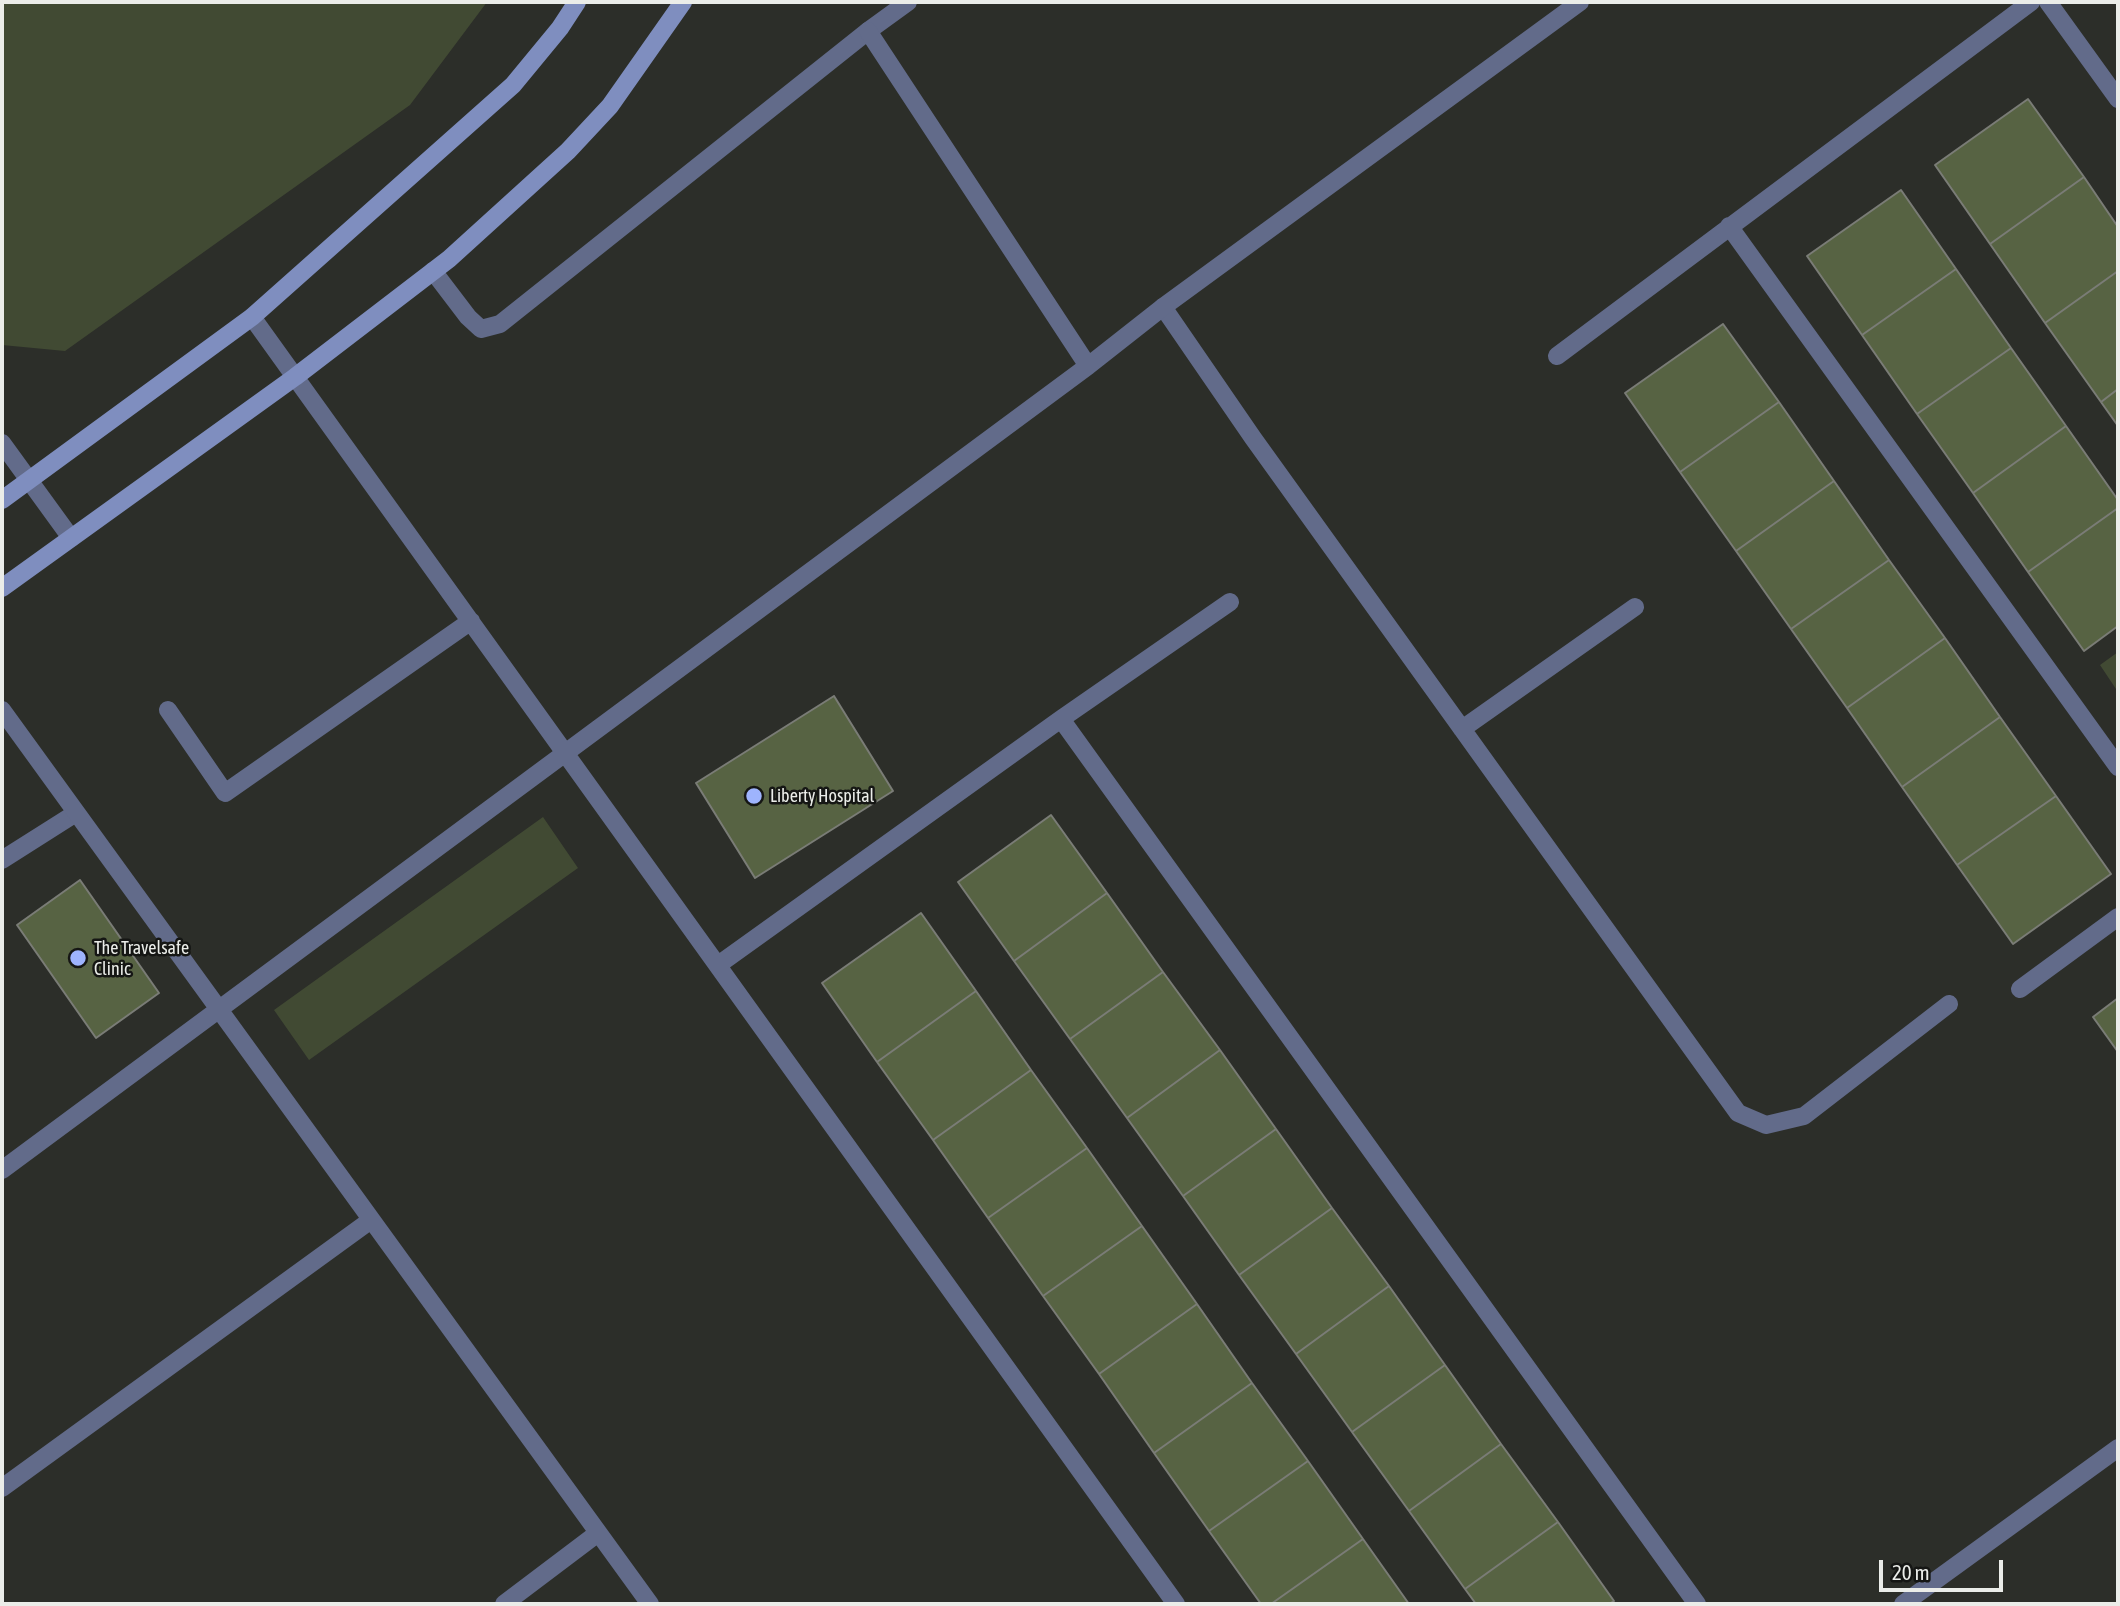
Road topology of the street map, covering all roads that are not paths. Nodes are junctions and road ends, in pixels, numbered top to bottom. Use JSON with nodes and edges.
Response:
{"nodes":[{"id":1,"x":577,"y":2,"type":"edge"},
{"id":2,"x":683,"y":2,"type":"edge"},
{"id":3,"x":908,"y":2,"type":"edge"},
{"id":4,"x":1580,"y":2,"type":"edge"},
{"id":5,"x":2031,"y":2,"type":"edge"},
{"id":6,"x":2048,"y":2,"type":"edge"},
{"id":7,"x":868,"y":31,"type":"junction"},
{"id":8,"x":2118,"y":99,"type":"edge"},
{"id":9,"x":1729,"y":226,"type":"junction"},
{"id":10,"x":433,"y":271,"type":"junction"},
{"id":11,"x":1163,"y":306,"type":"junction"},
{"id":12,"x":252,"y":317,"type":"junction"},
{"id":13,"x":1558,"y":356,"type":"dead end"},
{"id":14,"x":1088,"y":366,"type":"junction"},
{"id":15,"x":295,"y":377,"type":"junction"},
{"id":16,"x":2,"y":443,"type":"edge"},
{"id":17,"x":28,"y":480,"type":"junction"},
{"id":18,"x":2,"y":500,"type":"edge"},
{"id":19,"x":71,"y":538,"type":"junction"},
{"id":20,"x":2,"y":588,"type":"edge"},
{"id":21,"x":1230,"y":602,"type":"dead end"},
{"id":22,"x":1635,"y":607,"type":"dead end"},
{"id":23,"x":471,"y":621,"type":"junction"},
{"id":24,"x":2,"y":710,"type":"edge"},
{"id":25,"x":168,"y":710,"type":"dead end"},
{"id":26,"x":1061,"y":719,"type":"junction"},
{"id":27,"x":1462,"y":729,"type":"junction"},
{"id":28,"x":565,"y":751,"type":"junction"},
{"id":29,"x":2118,"y":767,"type":"edge"},
{"id":30,"x":76,"y":813,"type":"junction"},
{"id":31,"x":2,"y":860,"type":"edge"},
{"id":32,"x":2118,"y":917,"type":"edge"},
{"id":33,"x":718,"y":965,"type":"junction"},
{"id":34,"x":2021,"y":989,"type":"dead end"},
{"id":35,"x":1949,"y":1004,"type":"dead end"},
{"id":36,"x":220,"y":1009,"type":"junction"},
{"id":37,"x":2,"y":1170,"type":"edge"},
{"id":38,"x":372,"y":1220,"type":"junction"},
{"id":39,"x":2118,"y":1448,"type":"edge"},
{"id":40,"x":2,"y":1488,"type":"edge"},
{"id":41,"x":598,"y":1533,"type":"junction"},
{"id":42,"x":1172,"y":1602,"type":"edge"},
{"id":43,"x":504,"y":1604,"type":"edge"},
{"id":44,"x":650,"y":1604,"type":"edge"},
{"id":45,"x":1697,"y":1604,"type":"edge"},
{"id":46,"x":1903,"y":1604,"type":"edge"}],
"edges":[{"from":1,"to":12,"type":"street"},
{"from":2,"to":10,"type":"street"},
{"from":3,"to":7,"type":"street"},
{"from":4,"to":11,"type":"street"},
{"from":5,"to":9,"type":"street"},
{"from":6,"to":8,"type":"street"},
{"from":7,"to":10,"type":"street"},
{"from":7,"to":14,"type":"street"},
{"from":9,"to":13,"type":"street"},
{"from":9,"to":29,"type":"street"},
{"from":10,"to":15,"type":"street"},
{"from":11,"to":14,"type":"street"},
{"from":11,"to":27,"type":"street"},
{"from":12,"to":15,"type":"street"},
{"from":12,"to":17,"type":"street"},
{"from":14,"to":28,"type":"street"},
{"from":15,"to":19,"type":"street"},
{"from":15,"to":23,"type":"street"},
{"from":16,"to":17,"type":"street"},
{"from":17,"to":18,"type":"street"},
{"from":17,"to":19,"type":"street"},
{"from":19,"to":20,"type":"street"},
{"from":21,"to":26,"type":"street"},
{"from":22,"to":27,"type":"street"},
{"from":23,"to":25,"type":"street"},
{"from":23,"to":28,"type":"street"},
{"from":24,"to":30,"type":"street"},
{"from":26,"to":33,"type":"street"},
{"from":26,"to":45,"type":"street"},
{"from":27,"to":35,"type":"street"},
{"from":28,"to":33,"type":"street"},
{"from":28,"to":36,"type":"street"},
{"from":30,"to":31,"type":"street"},
{"from":30,"to":36,"type":"street"},
{"from":32,"to":34,"type":"street"},
{"from":33,"to":42,"type":"street"},
{"from":36,"to":37,"type":"street"},
{"from":36,"to":38,"type":"street"},
{"from":38,"to":40,"type":"street"},
{"from":38,"to":41,"type":"street"},
{"from":39,"to":46,"type":"street"},
{"from":41,"to":43,"type":"street"},
{"from":41,"to":44,"type":"street"}]}
